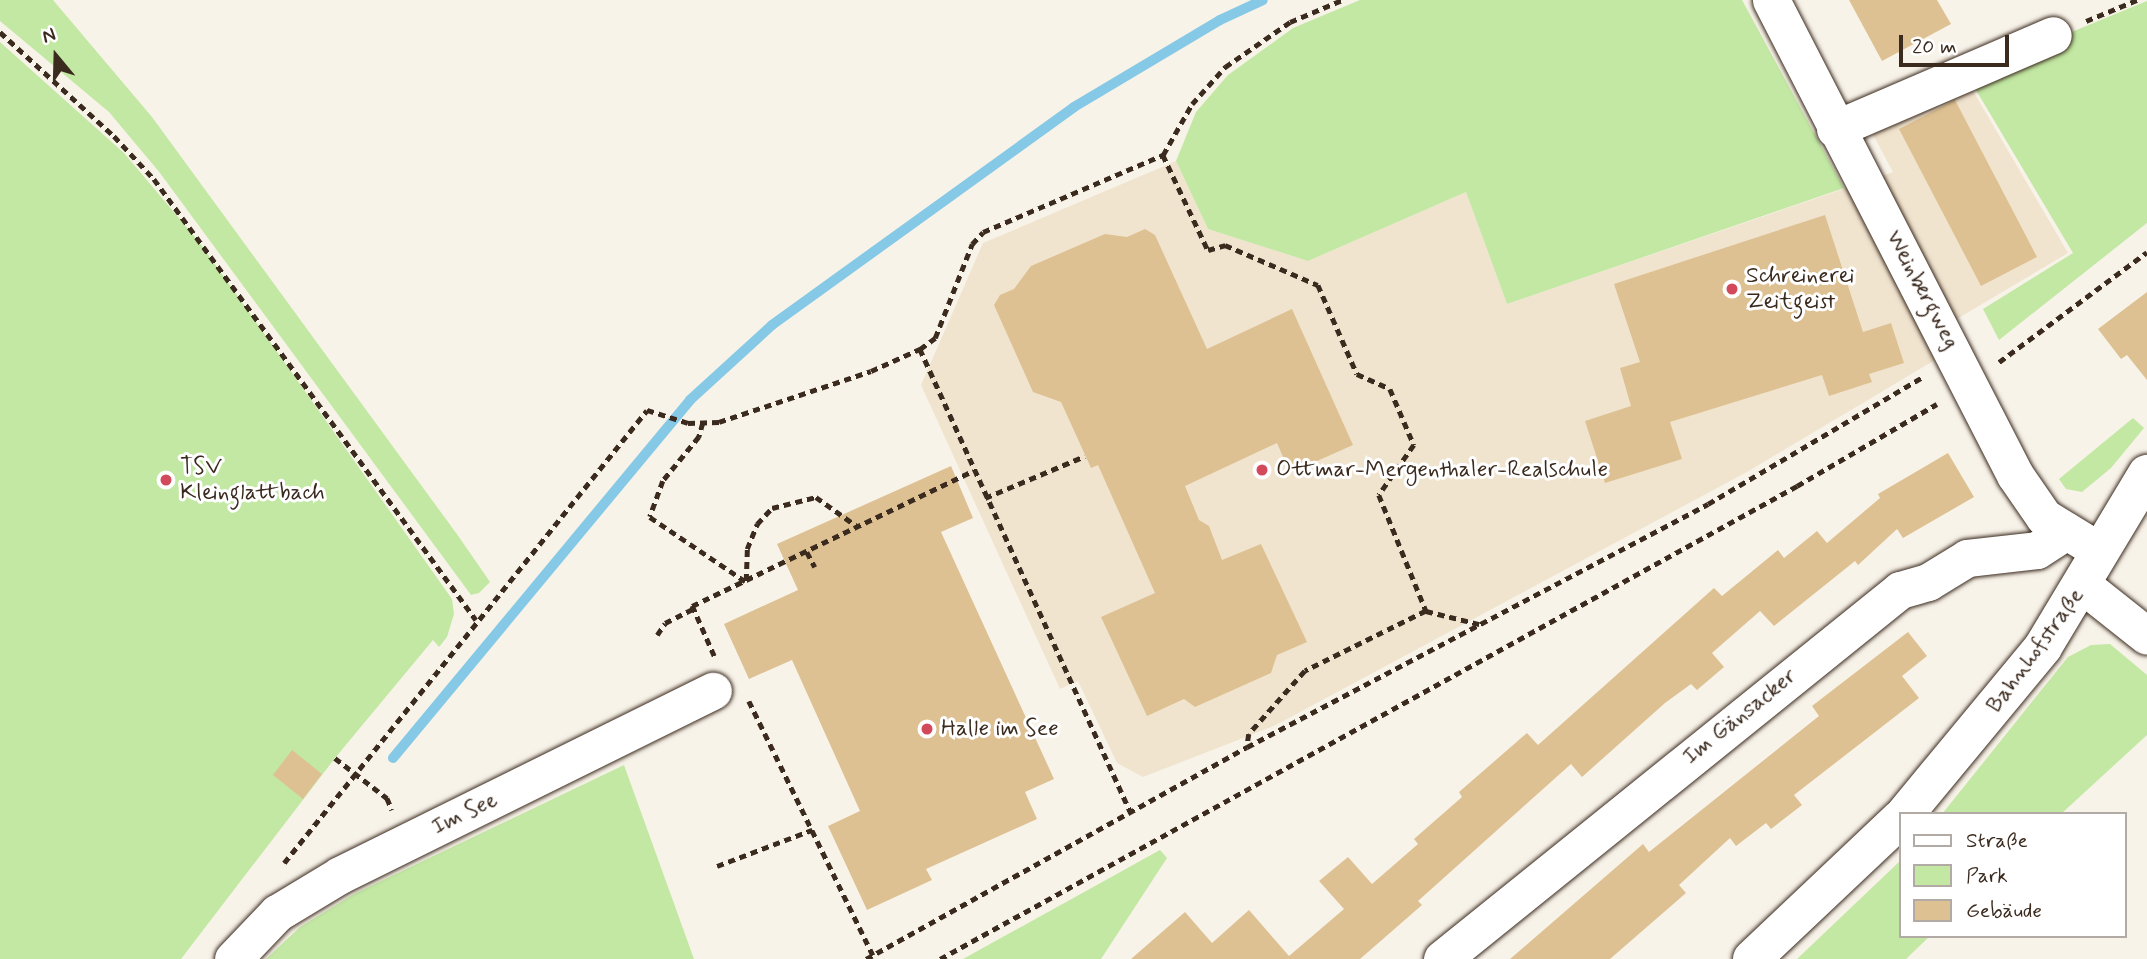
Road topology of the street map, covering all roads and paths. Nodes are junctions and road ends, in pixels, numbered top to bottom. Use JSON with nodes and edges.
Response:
{"nodes":[{"id":1,"x":1342,"y":0,"type":"edge"},
{"id":2,"x":1771,"y":0,"type":"edge"},
{"id":3,"x":2137,"y":0,"type":"edge"},
{"id":4,"x":0,"y":32,"type":"edge"},
{"id":5,"x":2053,"y":35,"type":"joint"},
{"id":6,"x":1835,"y":129,"type":"junction"},
{"id":7,"x":1163,"y":155,"type":"junction"},
{"id":8,"x":2147,"y":252,"type":"edge"},
{"id":9,"x":920,"y":349,"type":"junction"},
{"id":10,"x":1965,"y":370,"type":"junction"},
{"id":11,"x":703,"y":423,"type":"junction"},
{"id":12,"x":1085,"y":456,"type":"dead end"},
{"id":13,"x":973,"y":471,"type":"junction"},
{"id":14,"x":2147,"y":474,"type":"edge"},
{"id":15,"x":985,"y":498,"type":"junction"},
{"id":16,"x":858,"y":527,"type":"junction"},
{"id":17,"x":2066,"y":531,"type":"junction"},
{"id":18,"x":807,"y":552,"type":"junction"},
{"id":19,"x":815,"y":567,"type":"dead end"},
{"id":20,"x":2093,"y":569,"type":"junction"},
{"id":21,"x":746,"y":582,"type":"junction"},
{"id":22,"x":693,"y":609,"type":"junction"},
{"id":23,"x":1426,"y":611,"type":"junction"},
{"id":24,"x":476,"y":620,"type":"junction"},
{"id":25,"x":1479,"y":624,"type":"junction"},
{"id":26,"x":657,"y":635,"type":"dead end"},
{"id":27,"x":2147,"y":636,"type":"edge"},
{"id":28,"x":720,"y":688,"type":"junction"},
{"id":29,"x":1247,"y":747,"type":"junction"},
{"id":30,"x":335,"y":758,"type":"dead end"},
{"id":31,"x":352,"y":773,"type":"junction"},
{"id":32,"x":1907,"y":812,"type":"edge"},
{"id":33,"x":1130,"y":813,"type":"junction"},
{"id":34,"x":1898,"y":821,"type":"edge"},
{"id":35,"x":812,"y":830,"type":"junction"},
{"id":36,"x":406,"y":843,"type":"junction"},
{"id":37,"x":717,"y":866,"type":"dead end"},
{"id":38,"x":277,"y":913,"type":"junction"},
{"id":39,"x":873,"y":955,"type":"junction"},
{"id":40,"x":233,"y":959,"type":"edge"},
{"id":41,"x":866,"y":959,"type":"edge"},
{"id":42,"x":940,"y":959,"type":"edge"},
{"id":43,"x":1441,"y":959,"type":"edge"},
{"id":44,"x":1752,"y":959,"type":"edge"}],
"edges":[{"from":1,"to":7,"type":"path"},
{"from":2,"to":6,"type":"street","name":"Weinbergweg"},
{"from":3,"to":5,"type":"path"},
{"from":4,"to":24,"type":"path"},
{"from":5,"to":6,"type":"street"},
{"from":6,"to":10,"type":"street","name":"Weinbergweg"},
{"from":7,"to":9,"type":"path"},
{"from":7,"to":23,"type":"path"},
{"from":8,"to":10,"type":"path"},
{"from":9,"to":11,"type":"path"},
{"from":9,"to":13,"type":"path"},
{"from":10,"to":17,"type":"street","name":"Weinbergweg"},
{"from":10,"to":25,"type":"path"},
{"from":10,"to":42,"type":"path"},
{"from":11,"to":21,"type":"path"},
{"from":11,"to":24,"type":"path"},
{"from":12,"to":15,"type":"path"},
{"from":13,"to":15,"type":"path"},
{"from":13,"to":16,"type":"path"},
{"from":14,"to":20,"type":"main road","name":"Bahnhofstraße"},
{"from":15,"to":33,"type":"path"},
{"from":16,"to":18,"type":"path"},
{"from":16,"to":21,"type":"path"},
{"from":17,"to":20,"type":"street","name":"Weinbergweg"},
{"from":17,"to":43,"type":"street","name":"Im Gänsacker"},
{"from":18,"to":19,"type":"path"},
{"from":18,"to":21,"type":"path"},
{"from":20,"to":27,"type":"street","name":"Weinbergweg"},
{"from":20,"to":32,"type":"main road","name":"Bahnhofstraße"},
{"from":21,"to":22,"type":"path"},
{"from":22,"to":26,"type":"path"},
{"from":22,"to":28,"type":"path"},
{"from":23,"to":25,"type":"path"},
{"from":23,"to":29,"type":"path"},
{"from":24,"to":31,"type":"path"},
{"from":25,"to":29,"type":"path"},
{"from":28,"to":35,"type":"path"},
{"from":28,"to":36,"type":"street","name":"Im See"},
{"from":29,"to":33,"type":"path"},
{"from":30,"to":31,"type":"path"},
{"from":31,"to":36,"type":"path"},
{"from":31,"to":38,"type":"path"},
{"from":33,"to":39,"type":"path"},
{"from":34,"to":44,"type":"main road"},
{"from":35,"to":37,"type":"path"},
{"from":35,"to":39,"type":"path"},
{"from":36,"to":38,"type":"street","name":"Im See"},
{"from":38,"to":40,"type":"street","name":"Im See"},
{"from":39,"to":41,"type":"path"}]}
